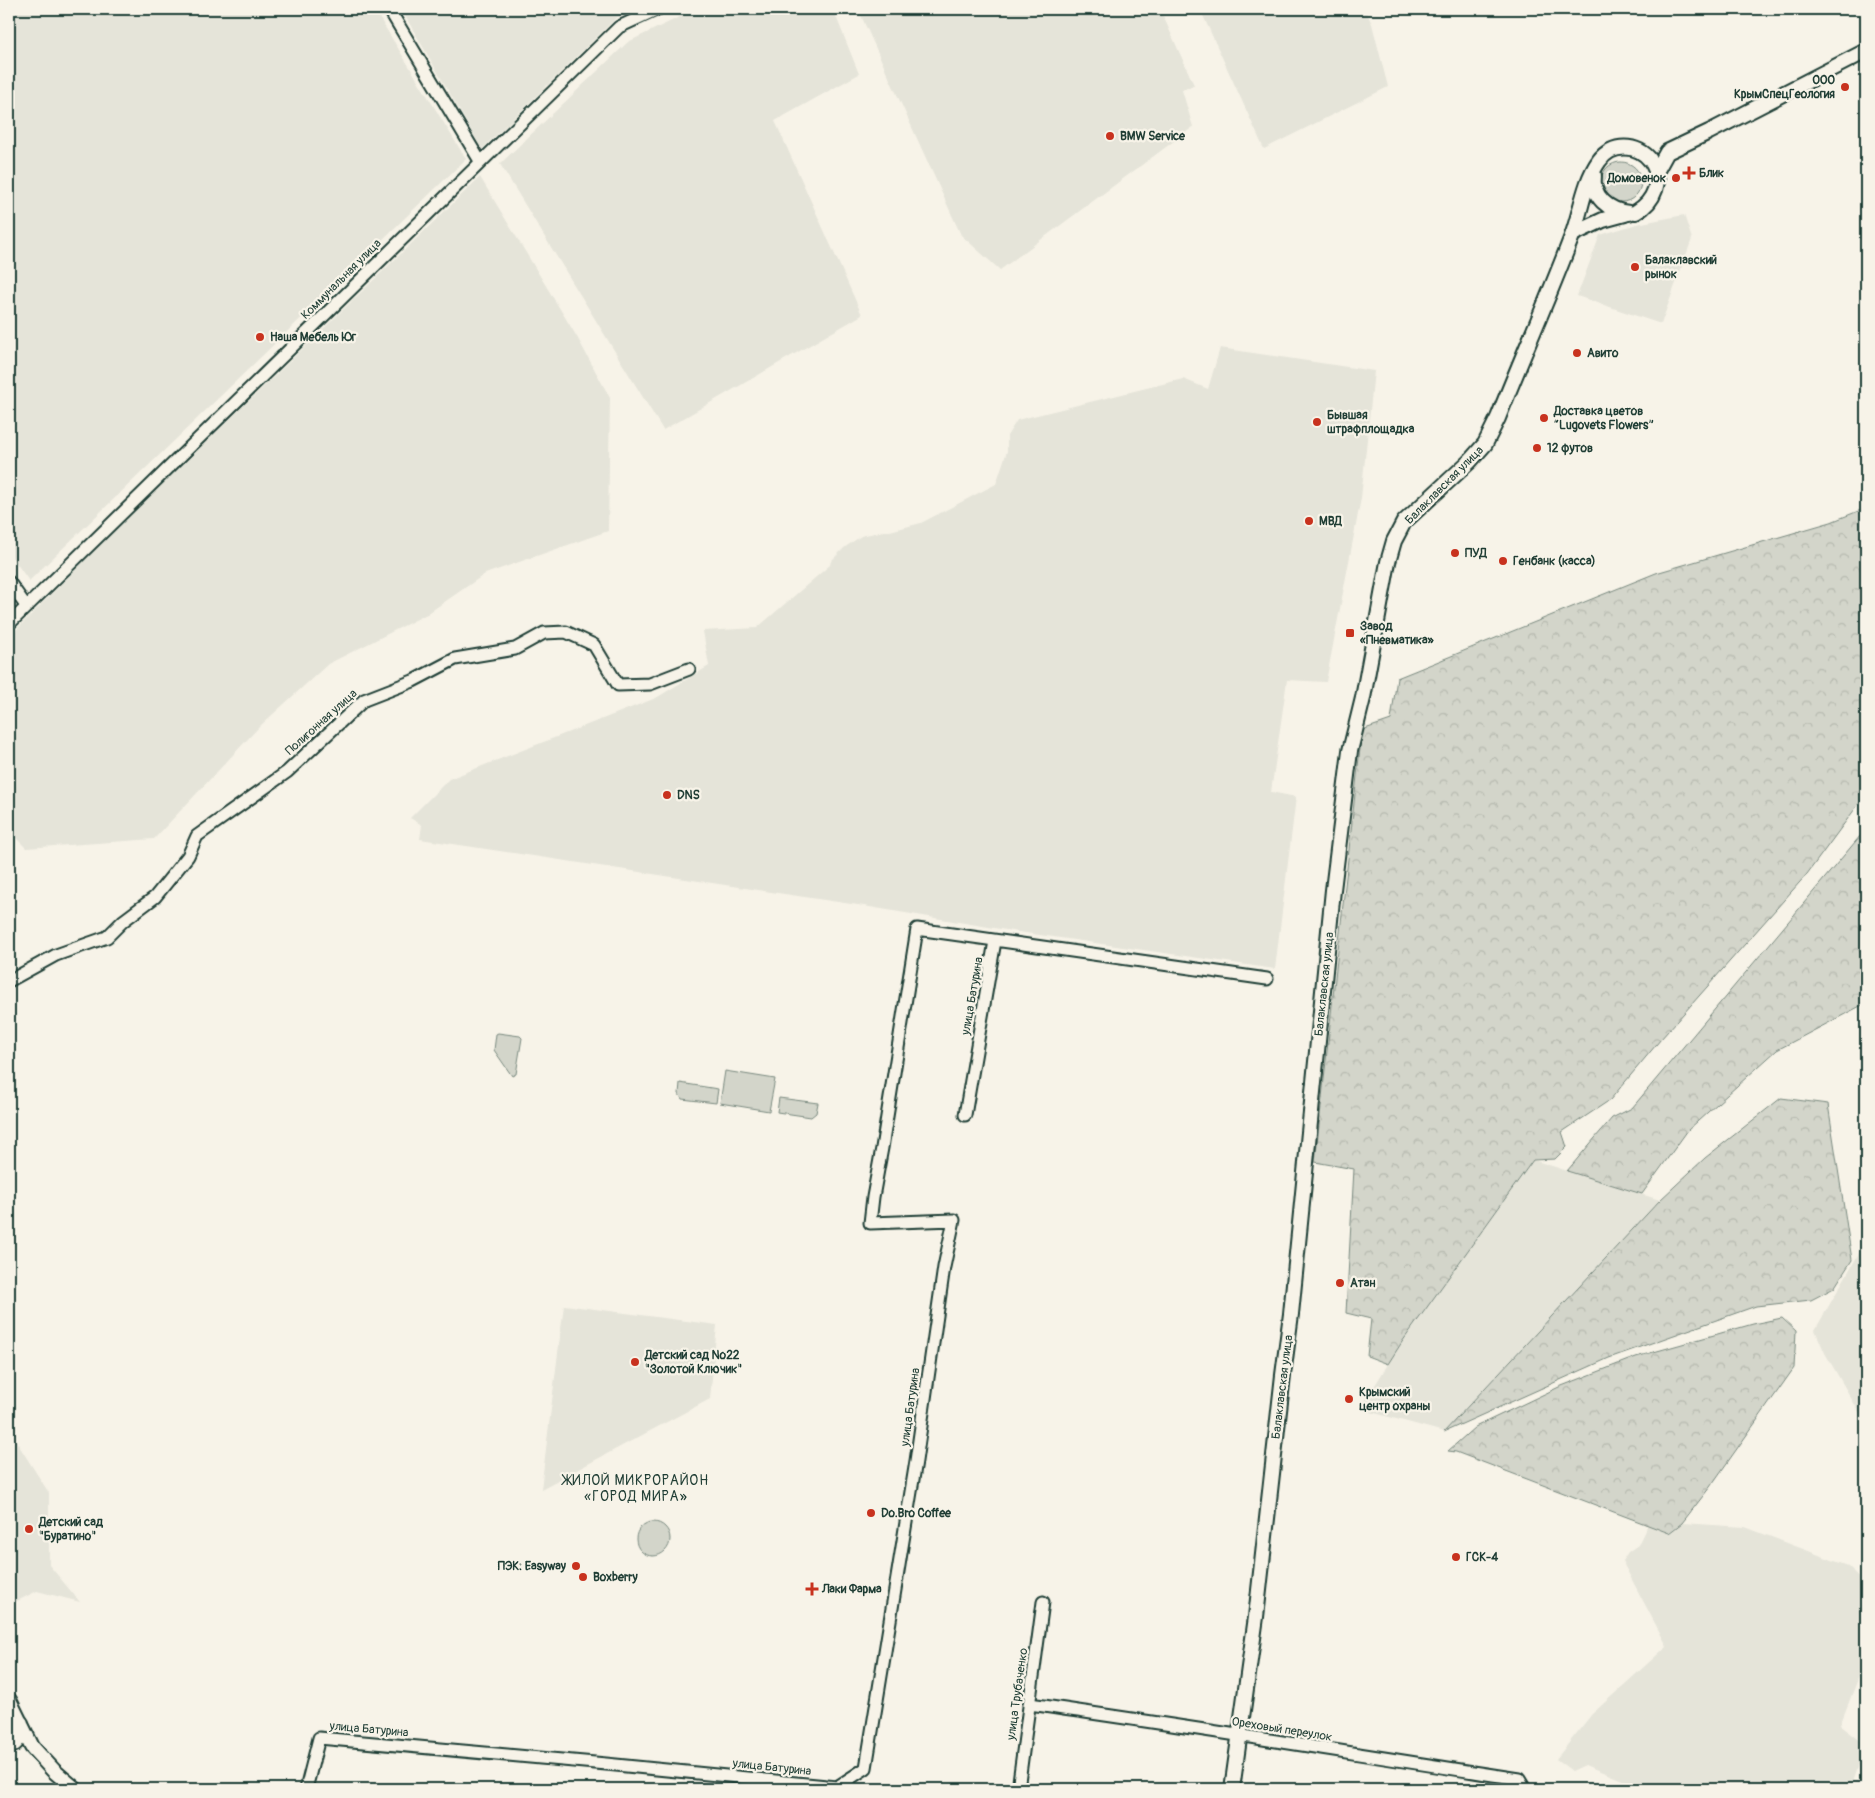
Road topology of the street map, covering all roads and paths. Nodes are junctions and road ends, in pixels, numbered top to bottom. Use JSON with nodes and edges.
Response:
{"nodes":[{"id":1,"x":389,"y":9,"type":"edge"},
{"id":2,"x":658,"y":9,"type":"edge"},
{"id":3,"x":1866,"y":51,"type":"edge"},
{"id":4,"x":1667,"y":152,"type":"junction"},
{"id":5,"x":1645,"y":155,"type":"junction"},
{"id":6,"x":480,"y":161,"type":"junction"},
{"id":7,"x":1595,"y":169,"type":"junction"},
{"id":8,"x":1656,"y":172,"type":"junction"},
{"id":9,"x":1633,"y":212,"type":"junction"},
{"id":10,"x":1573,"y":234,"type":"junction"},
{"id":11,"x":9,"y":582,"type":"edge"},
{"id":12,"x":26,"y":606,"type":"junction"},
{"id":13,"x":9,"y":624,"type":"edge"},
{"id":14,"x":689,"y":669,"type":"dead end"},
{"id":15,"x":995,"y":941,"type":"junction"},
{"id":16,"x":1267,"y":979,"type":"dead end"},
{"id":17,"x":9,"y":981,"type":"edge"},
{"id":18,"x":965,"y":1115,"type":"dead end"},
{"id":19,"x":1043,"y":1602,"type":"dead end"},
{"id":20,"x":9,"y":1700,"type":"edge"},
{"id":21,"x":1029,"y":1704,"type":"junction"},
{"id":22,"x":21,"y":1724,"type":"junction"},
{"id":23,"x":1239,"y":1736,"type":"junction"},
{"id":24,"x":11,"y":1746,"type":"edge"},
{"id":25,"x":32,"y":1747,"type":"junction"},
{"id":26,"x":64,"y":1784,"type":"edge"},
{"id":27,"x":76,"y":1789,"type":"edge"},
{"id":28,"x":306,"y":1789,"type":"edge"},
{"id":29,"x":1018,"y":1789,"type":"edge"},
{"id":30,"x":1232,"y":1789,"type":"edge"},
{"id":31,"x":1525,"y":1789,"type":"edge"}],
"edges":[{"from":1,"to":6,"type":"street"},
{"from":2,"to":6,"type":"street","name":"Коммунальная улица"},
{"from":3,"to":4,"type":"main road"},
{"from":4,"to":5,"type":"main road"},
{"from":4,"to":8,"type":"main road"},
{"from":5,"to":7,"type":"main road","name":"Балаклавская улица"},
{"from":5,"to":8,"type":"main road"},
{"from":6,"to":12,"type":"street","name":"Коммунальная улица"},
{"from":7,"to":9,"type":"main road"},
{"from":7,"to":10,"type":"main road","name":"Балаклавская улица"},
{"from":8,"to":9,"type":"main road"},
{"from":9,"to":10,"type":"main road"},
{"from":10,"to":23,"type":"main road","name":"Балаклавская улица"},
{"from":11,"to":12,"type":"street"},
{"from":12,"to":13,"type":"street","name":"Коммунальная улица"},
{"from":14,"to":17,"type":"street","name":"Полигонная улица"},
{"from":15,"to":16,"type":"street"},
{"from":15,"to":18,"type":"street","name":"улица Батурина"},
{"from":15,"to":28,"type":"street","name":"улица Батурина"},
{"from":19,"to":21,"type":"street","name":"улица Трубаченко"},
{"from":20,"to":22,"type":"main road"},
{"from":21,"to":23,"type":"street","name":"Ореховый переулок"},
{"from":21,"to":29,"type":"street","name":"улица Трубаченко"},
{"from":22,"to":24,"type":"main road"},
{"from":22,"to":25,"type":"main road"},
{"from":23,"to":30,"type":"main road","name":"Балаклавская улица"},
{"from":23,"to":31,"type":"street","name":"Ореховый переулок"},
{"from":24,"to":25,"type":"main road"},
{"from":25,"to":26,"type":"main road"},
{"from":26,"to":27,"type":"main road"}]}
